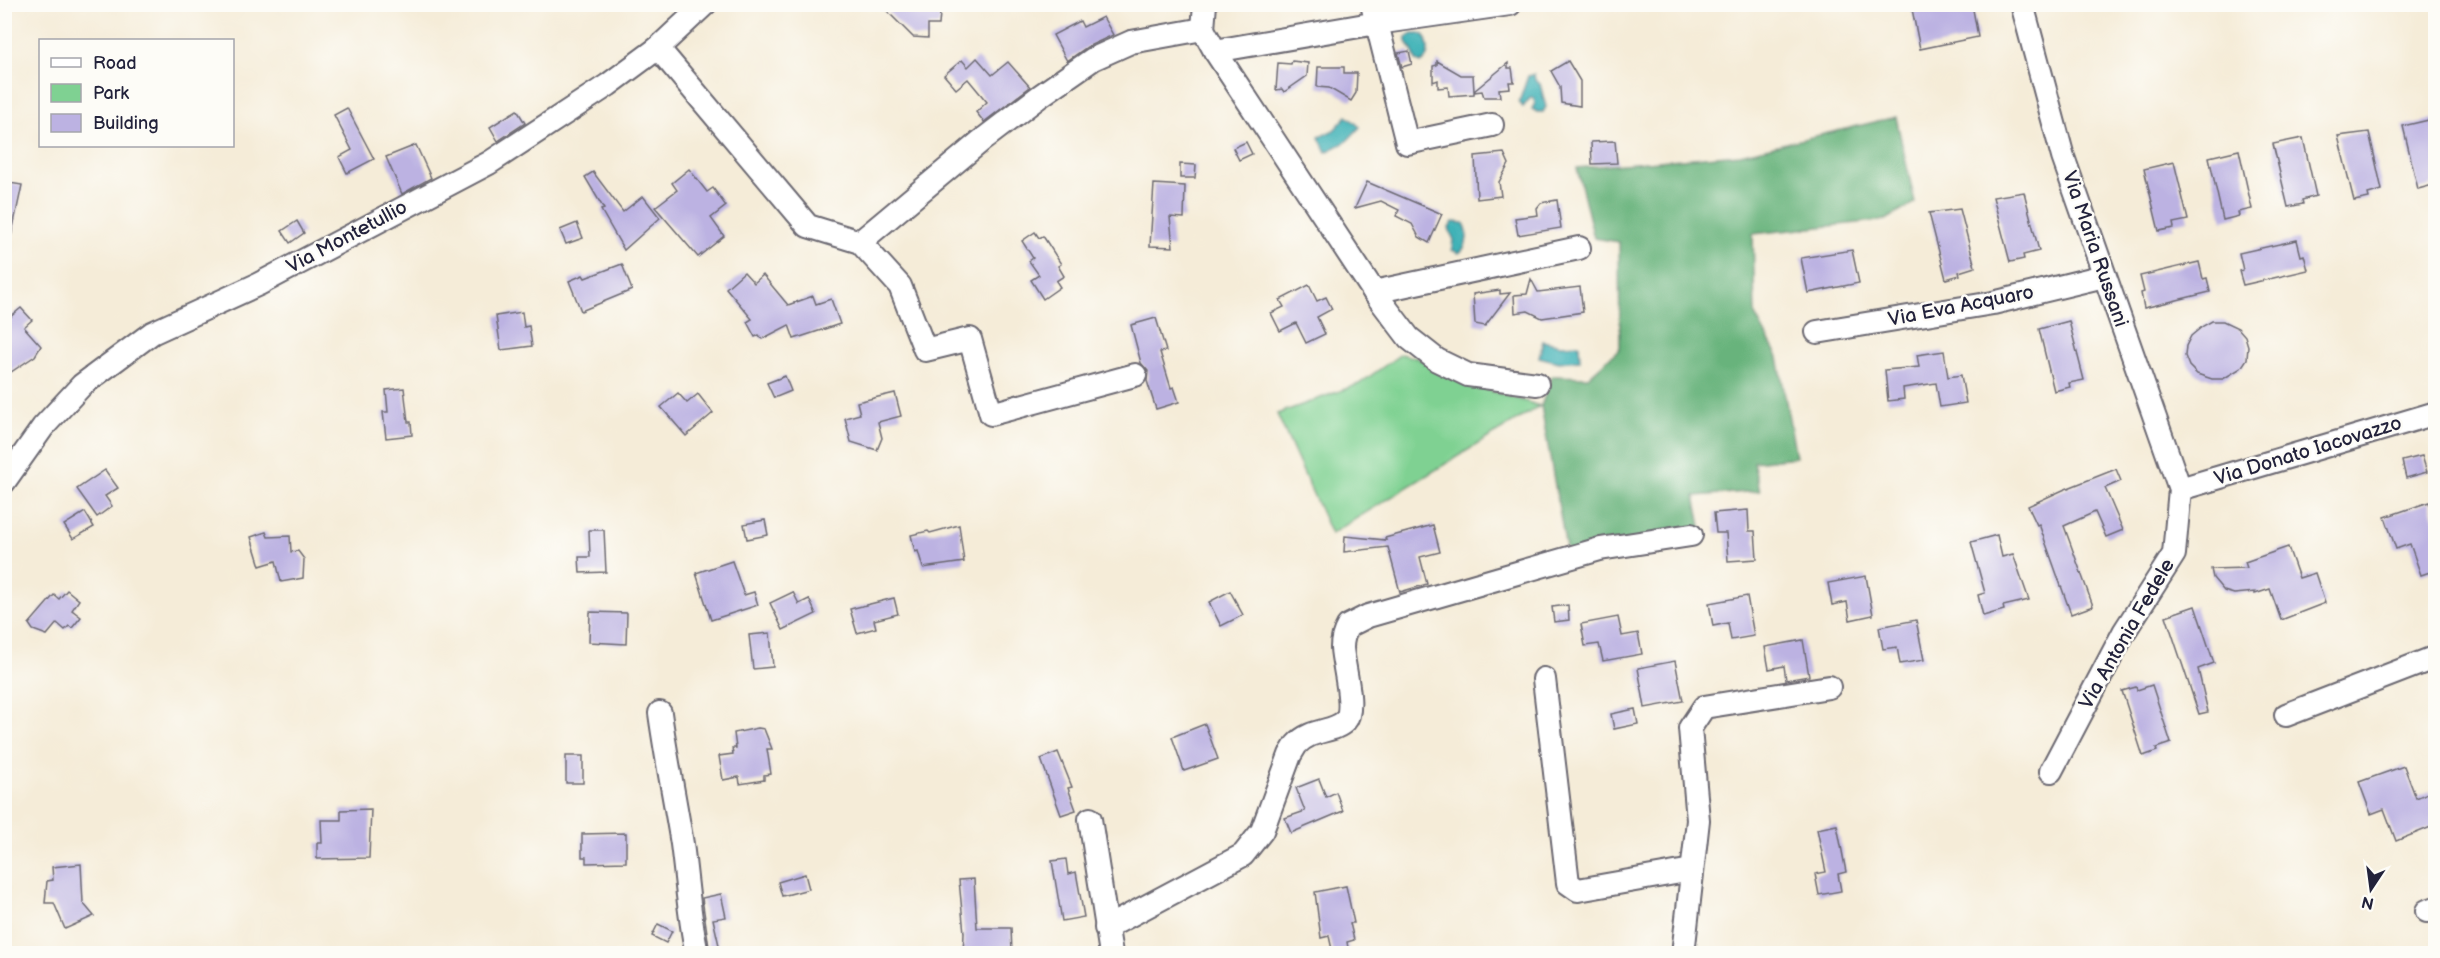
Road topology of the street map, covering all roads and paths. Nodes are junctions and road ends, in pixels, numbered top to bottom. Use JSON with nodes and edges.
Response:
{"nodes":[{"id":1,"x":705,"y":4,"type":"edge"},
{"id":2,"x":1205,"y":4,"type":"edge"},
{"id":3,"x":1510,"y":4,"type":"edge"},
{"id":4,"x":2022,"y":4,"type":"edge"},
{"id":5,"x":1375,"y":14,"type":"edge"},
{"id":6,"x":1203,"y":29,"type":"junction"},
{"id":7,"x":658,"y":48,"type":"junction"},
{"id":8,"x":1215,"y":51,"type":"junction"},
{"id":9,"x":1492,"y":125,"type":"dead end"},
{"id":10,"x":860,"y":242,"type":"junction"},
{"id":11,"x":1579,"y":248,"type":"dead end"},
{"id":12,"x":2104,"y":276,"type":"junction"},
{"id":13,"x":1374,"y":292,"type":"junction"},
{"id":14,"x":1817,"y":332,"type":"dead end"},
{"id":15,"x":1135,"y":375,"type":"dead end"},
{"id":16,"x":1537,"y":384,"type":"dead end"},
{"id":17,"x":2436,"y":413,"type":"edge"},
{"id":18,"x":4,"y":482,"type":"edge"},
{"id":19,"x":2180,"y":489,"type":"junction"},
{"id":20,"x":1691,"y":535,"type":"dead end"},
{"id":21,"x":2436,"y":657,"type":"edge"},
{"id":22,"x":1544,"y":679,"type":"dead end"},
{"id":23,"x":1829,"y":687,"type":"dead end"},
{"id":24,"x":660,"y":713,"type":"dead end"},
{"id":25,"x":2286,"y":715,"type":"dead end"},
{"id":26,"x":2051,"y":771,"type":"dead end"},
{"id":27,"x":1090,"y":819,"type":"dead end"},
{"id":28,"x":1692,"y":870,"type":"junction"},
{"id":29,"x":1106,"y":928,"type":"junction"},
{"id":30,"x":697,"y":954,"type":"edge"},
{"id":31,"x":1111,"y":954,"type":"edge"},
{"id":32,"x":1683,"y":954,"type":"edge"}],
"edges":[{"from":1,"to":7,"type":"street","name":"Via Montetullio"},
{"from":2,"to":6,"type":"street"},
{"from":3,"to":5,"type":"street"},
{"from":4,"to":12,"type":"street","name":"Via Maria Russani"},
{"from":5,"to":8,"type":"street"},
{"from":5,"to":9,"type":"street"},
{"from":6,"to":8,"type":"street"},
{"from":6,"to":10,"type":"street"},
{"from":7,"to":10,"type":"street"},
{"from":7,"to":18,"type":"street","name":"Via Montetullio"},
{"from":8,"to":13,"type":"street"},
{"from":10,"to":15,"type":"street"},
{"from":11,"to":13,"type":"street"},
{"from":12,"to":14,"type":"street","name":"Via Eva Acquaro"},
{"from":12,"to":19,"type":"street","name":"Via Maria Russani"},
{"from":13,"to":16,"type":"street"},
{"from":17,"to":19,"type":"street","name":"Via Donato Iacovazzo"},
{"from":19,"to":26,"type":"street","name":"Via Antonia Fedele"},
{"from":20,"to":29,"type":"street"},
{"from":21,"to":25,"type":"street"},
{"from":22,"to":28,"type":"street"},
{"from":23,"to":28,"type":"street"},
{"from":24,"to":30,"type":"street"},
{"from":27,"to":29,"type":"street"},
{"from":28,"to":32,"type":"street"},
{"from":29,"to":31,"type":"street"}]}
